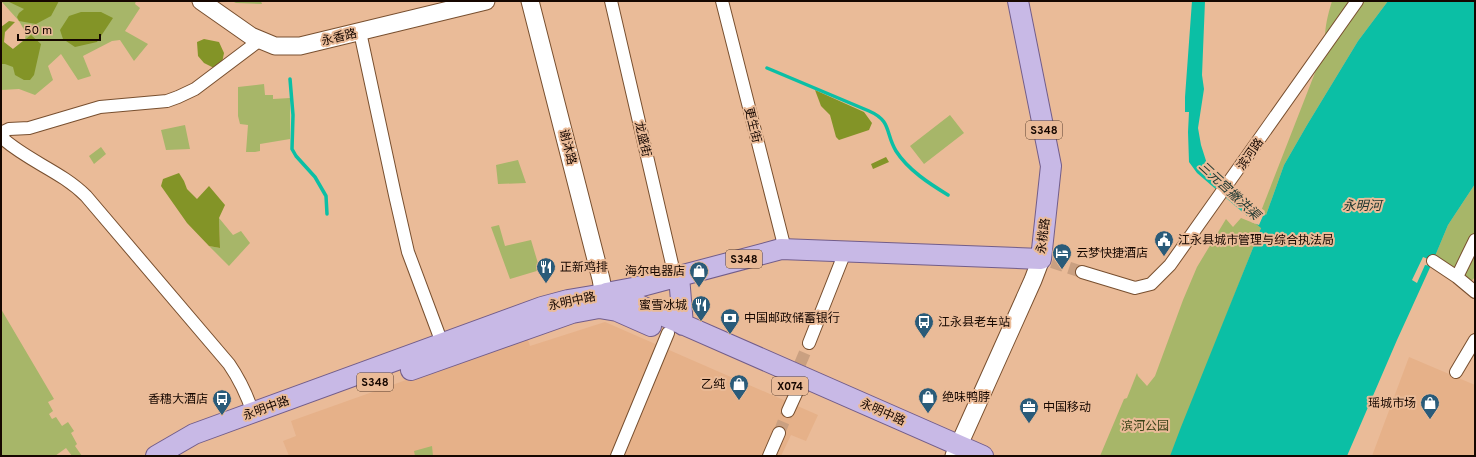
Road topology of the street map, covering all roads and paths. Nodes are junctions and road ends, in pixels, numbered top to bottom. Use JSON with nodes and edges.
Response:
{"nodes":[{"id":1,"x":201,"y":1,"type":"edge"},
{"id":2,"x":486,"y":1,"type":"edge"},
{"id":3,"x":530,"y":1,"type":"edge"},
{"id":4,"x":611,"y":1,"type":"edge"},
{"id":5,"x":722,"y":1,"type":"edge"},
{"id":6,"x":1018,"y":1,"type":"edge"},
{"id":7,"x":1357,"y":1,"type":"edge"},
{"id":8,"x":360,"y":32,"type":"junction"},
{"id":9,"x":260,"y":40,"type":"junction"},
{"id":10,"x":1,"y":133,"type":"edge"},
{"id":11,"x":1,"y":137,"type":"edge"},
{"id":12,"x":1475,"y":240,"type":"edge"},
{"id":13,"x":785,"y":249,"type":"junction"},
{"id":14,"x":845,"y":252,"type":"junction"},
{"id":15,"x":1046,"y":261,"type":"junction"},
{"id":16,"x":1433,"y":261,"type":"dead end"},
{"id":17,"x":598,"y":267,"type":"junction"},
{"id":18,"x":1082,"y":272,"type":"tunnel mouth"},
{"id":19,"x":677,"y":276,"type":"junction"},
{"id":20,"x":1457,"y":277,"type":"junction"},
{"id":21,"x":1475,"y":292,"type":"edge"},
{"id":22,"x":604,"y":294,"type":"junction"},
{"id":23,"x":638,"y":298,"type":"junction"},
{"id":24,"x":574,"y":308,"type":"junction"},
{"id":25,"x":675,"y":329,"type":"junction"},
{"id":26,"x":1475,"y":340,"type":"edge"},
{"id":27,"x":808,"y":342,"type":"tunnel mouth"},
{"id":28,"x":442,"y":343,"type":"junction"},
{"id":29,"x":1456,"y":372,"type":"dead end"},
{"id":30,"x":798,"y":376,"type":"junction"},
{"id":31,"x":788,"y":411,"type":"tunnel mouth"},
{"id":32,"x":253,"y":413,"type":"junction"},
{"id":33,"x":779,"y":433,"type":"tunnel mouth"},
{"id":34,"x":955,"y":453,"type":"edge"},
{"id":35,"x":156,"y":456,"type":"edge"},
{"id":36,"x":180,"y":456,"type":"edge"},
{"id":37,"x":617,"y":456,"type":"edge"},
{"id":38,"x":769,"y":456,"type":"edge"},
{"id":39,"x":983,"y":456,"type":"edge"}],
"edges":[{"from":1,"to":9,"type":"main road","name":"永香路"},
{"from":2,"to":8,"type":"main road","name":"永香路"},
{"from":3,"to":17,"type":"main road","name":"谢沐路"},
{"from":4,"to":19,"type":"street","name":"龙盛街"},
{"from":5,"to":13,"type":"street","name":"更生街"},
{"from":6,"to":15,"type":"main road","name":"永桃路","number":"S348"},
{"from":7,"to":18,"type":"street","name":"滨河路"},
{"from":8,"to":9,"type":"main road","name":"永香路"},
{"from":8,"to":28,"type":"street"},
{"from":9,"to":10,"type":"street"},
{"from":11,"to":32,"type":"street"},
{"from":12,"to":20,"type":"street"},
{"from":13,"to":14,"type":"main road","number":"S348"},
{"from":13,"to":19,"type":"main road","number":"S348"},
{"from":14,"to":15,"type":"main road","number":"S348"},
{"from":14,"to":27,"type":"street"},
{"from":15,"to":34,"type":"main road","name":"永桃路"},
{"from":16,"to":20,"type":"street"},
{"from":17,"to":22,"type":"main road","name":"谢沐路"},
{"from":17,"to":23,"type":"main road"},
{"from":17,"to":24,"type":"main road"},
{"from":19,"to":23,"type":"main road","number":"S348"},
{"from":19,"to":25,"type":"main road"},
{"from":20,"to":21,"type":"street"},
{"from":22,"to":23,"type":"main road","name":"永明中路","number":"X074"},
{"from":22,"to":24,"type":"main road","name":"永明中路"},
{"from":23,"to":24,"type":"main road"},
{"from":23,"to":25,"type":"main road","name":"永明中路","number":"X074"},
{"from":24,"to":28,"type":"main road","name":"永明中路","number":"S348"},
{"from":24,"to":36,"type":"main road","name":"永明中路","number":"S348"},
{"from":25,"to":30,"type":"main road","name":"永明中路","number":"X074"},
{"from":25,"to":37,"type":"street"},
{"from":26,"to":29,"type":"street"},
{"from":28,"to":32,"type":"main road","name":"永明中路","number":"S348"},
{"from":30,"to":31,"type":"street"},
{"from":30,"to":34,"type":"main road","name":"永明中路","number":"X074"},
{"from":32,"to":35,"type":"main road","name":"永明中路","number":"S348"},
{"from":33,"to":38,"type":"street"},
{"from":34,"to":39,"type":"main road","name":"永明中路","number":"X074"}]}
